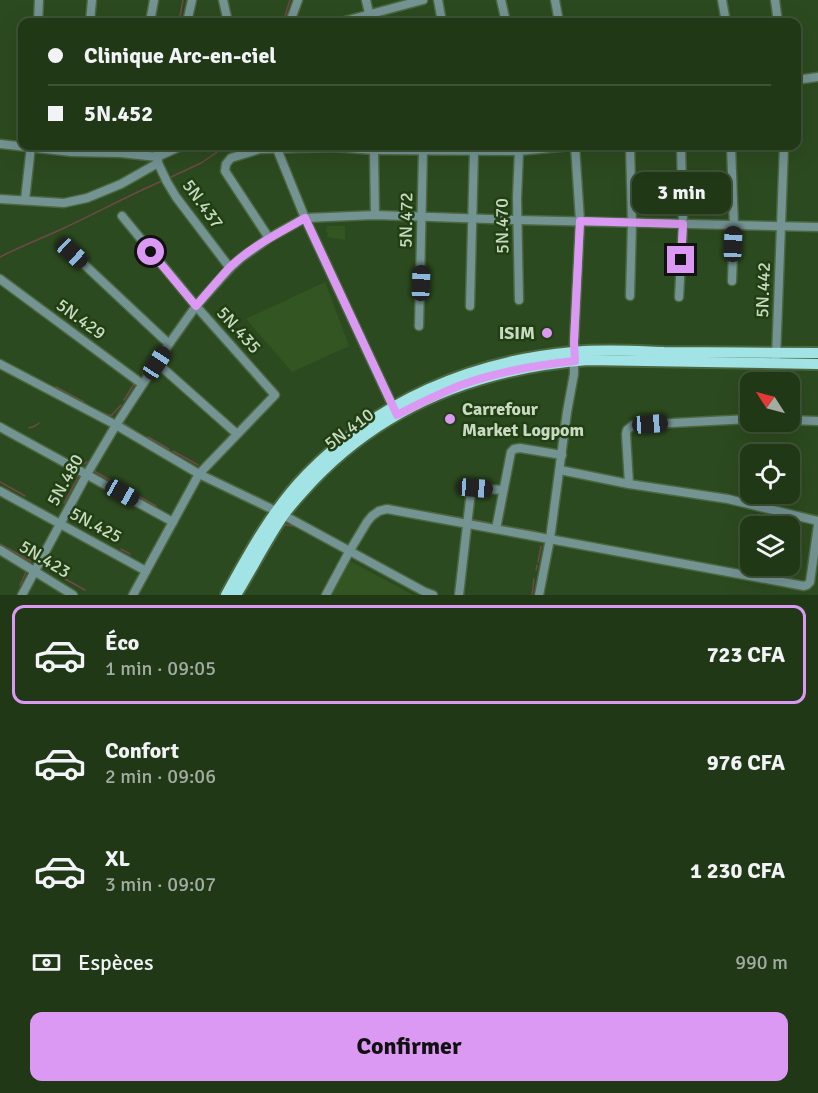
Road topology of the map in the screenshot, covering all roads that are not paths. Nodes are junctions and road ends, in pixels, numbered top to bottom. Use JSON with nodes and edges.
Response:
{"nodes":[{"id":1,"x":39,"y":0,"type":"edge"},
{"id":2,"x":92,"y":0,"type":"edge"},
{"id":3,"x":154,"y":0,"type":"edge"},
{"id":4,"x":192,"y":0,"type":"edge"},
{"id":5,"x":223,"y":0,"type":"edge"},
{"id":6,"x":298,"y":0,"type":"edge"},
{"id":7,"x":366,"y":0,"type":"edge"},
{"id":8,"x":423,"y":0,"type":"edge"},
{"id":9,"x":438,"y":0,"type":"edge"},
{"id":10,"x":501,"y":0,"type":"edge"},
{"id":11,"x":555,"y":0,"type":"edge"},
{"id":12,"x":722,"y":0,"type":"edge"},
{"id":13,"x":775,"y":0,"type":"edge"},
{"id":14,"x":38,"y":18,"type":"edge"},
{"id":15,"x":90,"y":18,"type":"edge"},
{"id":16,"x":151,"y":18,"type":"edge"},
{"id":17,"x":188,"y":18,"type":"edge"},
{"id":18,"x":227,"y":18,"type":"edge"},
{"id":19,"x":291,"y":18,"type":"edge"},
{"id":20,"x":370,"y":18,"type":"edge"},
{"id":21,"x":373,"y":18,"type":"edge"},
{"id":22,"x":441,"y":18,"type":"edge"},
{"id":23,"x":505,"y":18,"type":"edge"},
{"id":24,"x":559,"y":18,"type":"edge"},
{"id":25,"x":725,"y":18,"type":"edge"},
{"id":26,"x":777,"y":18,"type":"edge"},
{"id":27,"x":818,"y":77,"type":"edge"},
{"id":28,"x":801,"y":79,"type":"edge"},
{"id":29,"x":0,"y":144,"type":"edge"},
{"id":30,"x":18,"y":145,"type":"edge"},
{"id":31,"x":31,"y":150,"type":"edge"},
{"id":32,"x":125,"y":150,"type":"edge"},
{"id":33,"x":157,"y":150,"type":"edge"},
{"id":34,"x":175,"y":150,"type":"edge"},
{"id":35,"x":257,"y":150,"type":"edge"},
{"id":36,"x":282,"y":150,"type":"edge"},
{"id":37,"x":374,"y":150,"type":"joint"},
{"id":38,"x":423,"y":150,"type":"junction"},
{"id":39,"x":529,"y":150,"type":"edge"},
{"id":40,"x":575,"y":150,"type":"edge"},
{"id":41,"x":630,"y":150,"type":"edge"},
{"id":42,"x":681,"y":150,"type":"edge"},
{"id":43,"x":731,"y":150,"type":"edge"},
{"id":44,"x":784,"y":150,"type":"edge"},
{"id":45,"x":474,"y":151,"type":"junction"},
{"id":46,"x":519,"y":151,"type":"junction"},
{"id":47,"x":157,"y":160,"type":"junction"},
{"id":48,"x":0,"y":199,"type":"edge"},
{"id":49,"x":25,"y":200,"type":"junction"},
{"id":50,"x":375,"y":215,"type":"junction"},
{"id":51,"x":122,"y":216,"type":"dead end"},
{"id":52,"x":305,"y":218,"type":"junction"},
{"id":53,"x":423,"y":218,"type":"junction"},
{"id":54,"x":472,"y":218,"type":"junction"},
{"id":55,"x":519,"y":220,"type":"junction"},
{"id":56,"x":580,"y":221,"type":"junction"},
{"id":57,"x":632,"y":223,"type":"junction"},
{"id":58,"x":683,"y":224,"type":"junction"},
{"id":59,"x":782,"y":225,"type":"junction"},
{"id":60,"x":734,"y":226,"type":"junction"},
{"id":61,"x":818,"y":227,"type":"edge"},
{"id":62,"x":269,"y":238,"type":"junction"},
{"id":63,"x":72,"y":253,"type":"dead end"},
{"id":64,"x":230,"y":268,"type":"junction"},
{"id":65,"x":0,"y":280,"type":"edge"},
{"id":66,"x":732,"y":281,"type":"dead end"},
{"id":67,"x":630,"y":296,"type":"dead end"},
{"id":68,"x":680,"y":297,"type":"dead end"},
{"id":69,"x":519,"y":300,"type":"dead end"},
{"id":70,"x":196,"y":306,"type":"junction"},
{"id":71,"x":470,"y":306,"type":"dead end"},
{"id":72,"x":419,"y":326,"type":"dead end"},
{"id":73,"x":170,"y":344,"type":"junction"},
{"id":74,"x":818,"y":353,"type":"edge"},
{"id":75,"x":575,"y":356,"type":"junction"},
{"id":76,"x":776,"y":358,"type":"junction"},
{"id":77,"x":0,"y":363,"type":"edge"},
{"id":78,"x":157,"y":363,"type":"junction"},
{"id":79,"x":818,"y":364,"type":"edge"},
{"id":80,"x":142,"y":384,"type":"junction"},
{"id":81,"x":395,"y":411,"type":"junction"},
{"id":82,"x":740,"y":420,"type":"edge"},
{"id":83,"x":800,"y":421,"type":"edge"},
{"id":84,"x":818,"y":422,"type":"edge"},
{"id":85,"x":116,"y":425,"type":"junction"},
{"id":86,"x":0,"y":427,"type":"edge"},
{"id":87,"x":237,"y":434,"type":"junction"},
{"id":88,"x":562,"y":455,"type":"junction"},
{"id":89,"x":560,"y":470,"type":"junction"},
{"id":90,"x":87,"y":474,"type":"junction"},
{"id":91,"x":199,"y":474,"type":"junction"},
{"id":92,"x":629,"y":484,"type":"junction"},
{"id":93,"x":0,"y":490,"type":"edge"},
{"id":94,"x":502,"y":490,"type":"junction"},
{"id":95,"x":279,"y":514,"type":"junction"},
{"id":96,"x":173,"y":522,"type":"junction"},
{"id":97,"x":467,"y":523,"type":"junction"},
{"id":98,"x":818,"y":523,"type":"edge"},
{"id":99,"x":60,"y":524,"type":"junction"},
{"id":100,"x":496,"y":529,"type":"junction"},
{"id":101,"x":550,"y":539,"type":"junction"},
{"id":102,"x":0,"y":550,"type":"edge"},
{"id":103,"x":349,"y":552,"type":"junction"},
{"id":104,"x":146,"y":571,"type":"junction"},
{"id":105,"x":34,"y":572,"type":"junction"},
{"id":106,"x":427,"y":594,"type":"edge"},
{"id":107,"x":22,"y":595,"type":"edge"},
{"id":108,"x":73,"y":595,"type":"edge"},
{"id":109,"x":133,"y":595,"type":"edge"},
{"id":110,"x":225,"y":595,"type":"edge"},
{"id":111,"x":236,"y":595,"type":"edge"},
{"id":112,"x":326,"y":595,"type":"edge"},
{"id":113,"x":459,"y":595,"type":"edge"},
{"id":114,"x":539,"y":595,"type":"edge"}],
"edges":[{"from":1,"to":14,"type":"street"},
{"from":2,"to":15,"type":"street"},
{"from":3,"to":16,"type":"street"},
{"from":4,"to":17,"type":"street"},
{"from":5,"to":18,"type":"street"},
{"from":6,"to":19,"type":"street"},
{"from":7,"to":20,"type":"street"},
{"from":8,"to":21,"type":"street"},
{"from":9,"to":22,"type":"street"},
{"from":10,"to":23,"type":"street"},
{"from":11,"to":24,"type":"street"},
{"from":12,"to":25,"type":"street"},
{"from":13,"to":26,"type":"street"},
{"from":27,"to":28,"type":"street"},
{"from":29,"to":30,"type":"street"},
{"from":31,"to":49,"type":"street"},
{"from":32,"to":47,"type":"street"},
{"from":33,"to":47,"type":"street"},
{"from":34,"to":47,"type":"street"},
{"from":35,"to":62,"type":"street"},
{"from":36,"to":52,"type":"street"},
{"from":37,"to":38,"type":"street"},
{"from":37,"to":50,"type":"street"},
{"from":38,"to":45,"type":"street"},
{"from":38,"to":53,"type":"street","name":"5N.472"},
{"from":39,"to":46,"type":"street"},
{"from":40,"to":56,"type":"street"},
{"from":41,"to":57,"type":"street"},
{"from":42,"to":58,"type":"street"},
{"from":43,"to":60,"type":"street"},
{"from":44,"to":59,"type":"street","name":"5N.442"},
{"from":45,"to":46,"type":"street"},
{"from":45,"to":54,"type":"street"},
{"from":46,"to":55,"type":"street","name":"5N.470"},
{"from":47,"to":49,"type":"street"},
{"from":47,"to":64,"type":"street","name":"5N.437"},
{"from":48,"to":49,"type":"street"},
{"from":50,"to":52,"type":"street"},
{"from":50,"to":53,"type":"street"},
{"from":51,"to":70,"type":"street","name":"5N.435"},
{"from":52,"to":62,"type":"street","name":"5N.480"},
{"from":52,"to":81,"type":"street"},
{"from":53,"to":54,"type":"street"},
{"from":53,"to":72,"type":"street","name":"5N.472"},
{"from":54,"to":55,"type":"street"},
{"from":54,"to":71,"type":"street"},
{"from":55,"to":56,"type":"street"},
{"from":55,"to":69,"type":"street","name":"5N.470"},
{"from":56,"to":57,"type":"street"},
{"from":56,"to":75,"type":"street"},
{"from":57,"to":58,"type":"street"},
{"from":57,"to":67,"type":"street"},
{"from":58,"to":60,"type":"street"},
{"from":58,"to":68,"type":"street"},
{"from":59,"to":60,"type":"street"},
{"from":59,"to":61,"type":"street"},
{"from":59,"to":76,"type":"street","name":"5N.442"},
{"from":60,"to":66,"type":"street"},
{"from":62,"to":64,"type":"street","name":"5N.480"},
{"from":63,"to":73,"type":"street"},
{"from":64,"to":70,"type":"street","name":"5N.480"},
{"from":65,"to":80,"type":"street","name":"5N.429"},
{"from":70,"to":73,"type":"street","name":"5N.480"},
{"from":70,"to":87,"type":"street","name":"5N.435"},
{"from":73,"to":78,"type":"street","name":"5N.480"},
{"from":74,"to":76,"type":"main road"},
{"from":75,"to":76,"type":"main road","name":"5N.410"},
{"from":75,"to":81,"type":"main road","name":"5N.410"},
{"from":75,"to":88,"type":"street"},
{"from":76,"to":79,"type":"main road"},
{"from":77,"to":85,"type":"street"},
{"from":78,"to":80,"type":"street","name":"5N.480"},
{"from":78,"to":87,"type":"street"},
{"from":80,"to":85,"type":"street","name":"5N.480"},
{"from":81,"to":95,"type":"main road","name":"5N.410"},
{"from":82,"to":92,"type":"street"},
{"from":83,"to":84,"type":"street"},
{"from":85,"to":90,"type":"street","name":"5N.480"},
{"from":85,"to":91,"type":"street"},
{"from":86,"to":90,"type":"street"},
{"from":87,"to":91,"type":"street","name":"5N.435"},
{"from":88,"to":89,"type":"street"},
{"from":88,"to":94,"type":"street"},
{"from":89,"to":92,"type":"street"},
{"from":89,"to":101,"type":"street"},
{"from":90,"to":96,"type":"street"},
{"from":90,"to":99,"type":"street","name":"5N.480"},
{"from":91,"to":95,"type":"street"},
{"from":91,"to":96,"type":"street","name":"5N.435"},
{"from":92,"to":98,"type":"street"},
{"from":93,"to":99,"type":"street","name":"5N.425"},
{"from":94,"to":97,"type":"street"},
{"from":94,"to":100,"type":"street"},
{"from":95,"to":103,"type":"street"},
{"from":95,"to":110,"type":"main road"},
{"from":95,"to":111,"type":"main road","name":"5N.410"},
{"from":96,"to":104,"type":"street","name":"5N.435"},
{"from":97,"to":100,"type":"street"},
{"from":97,"to":103,"type":"street"},
{"from":97,"to":113,"type":"street"},
{"from":98,"to":101,"type":"street"},
{"from":99,"to":104,"type":"street","name":"5N.425"},
{"from":99,"to":105,"type":"street","name":"5N.480"},
{"from":100,"to":101,"type":"street"},
{"from":101,"to":114,"type":"street"},
{"from":102,"to":105,"type":"street","name":"5N.423"},
{"from":103,"to":106,"type":"street"},
{"from":103,"to":112,"type":"street"},
{"from":104,"to":109,"type":"street","name":"5N.435"},
{"from":105,"to":107,"type":"street","name":"5N.480"},
{"from":105,"to":108,"type":"street","name":"5N.423"}]}
